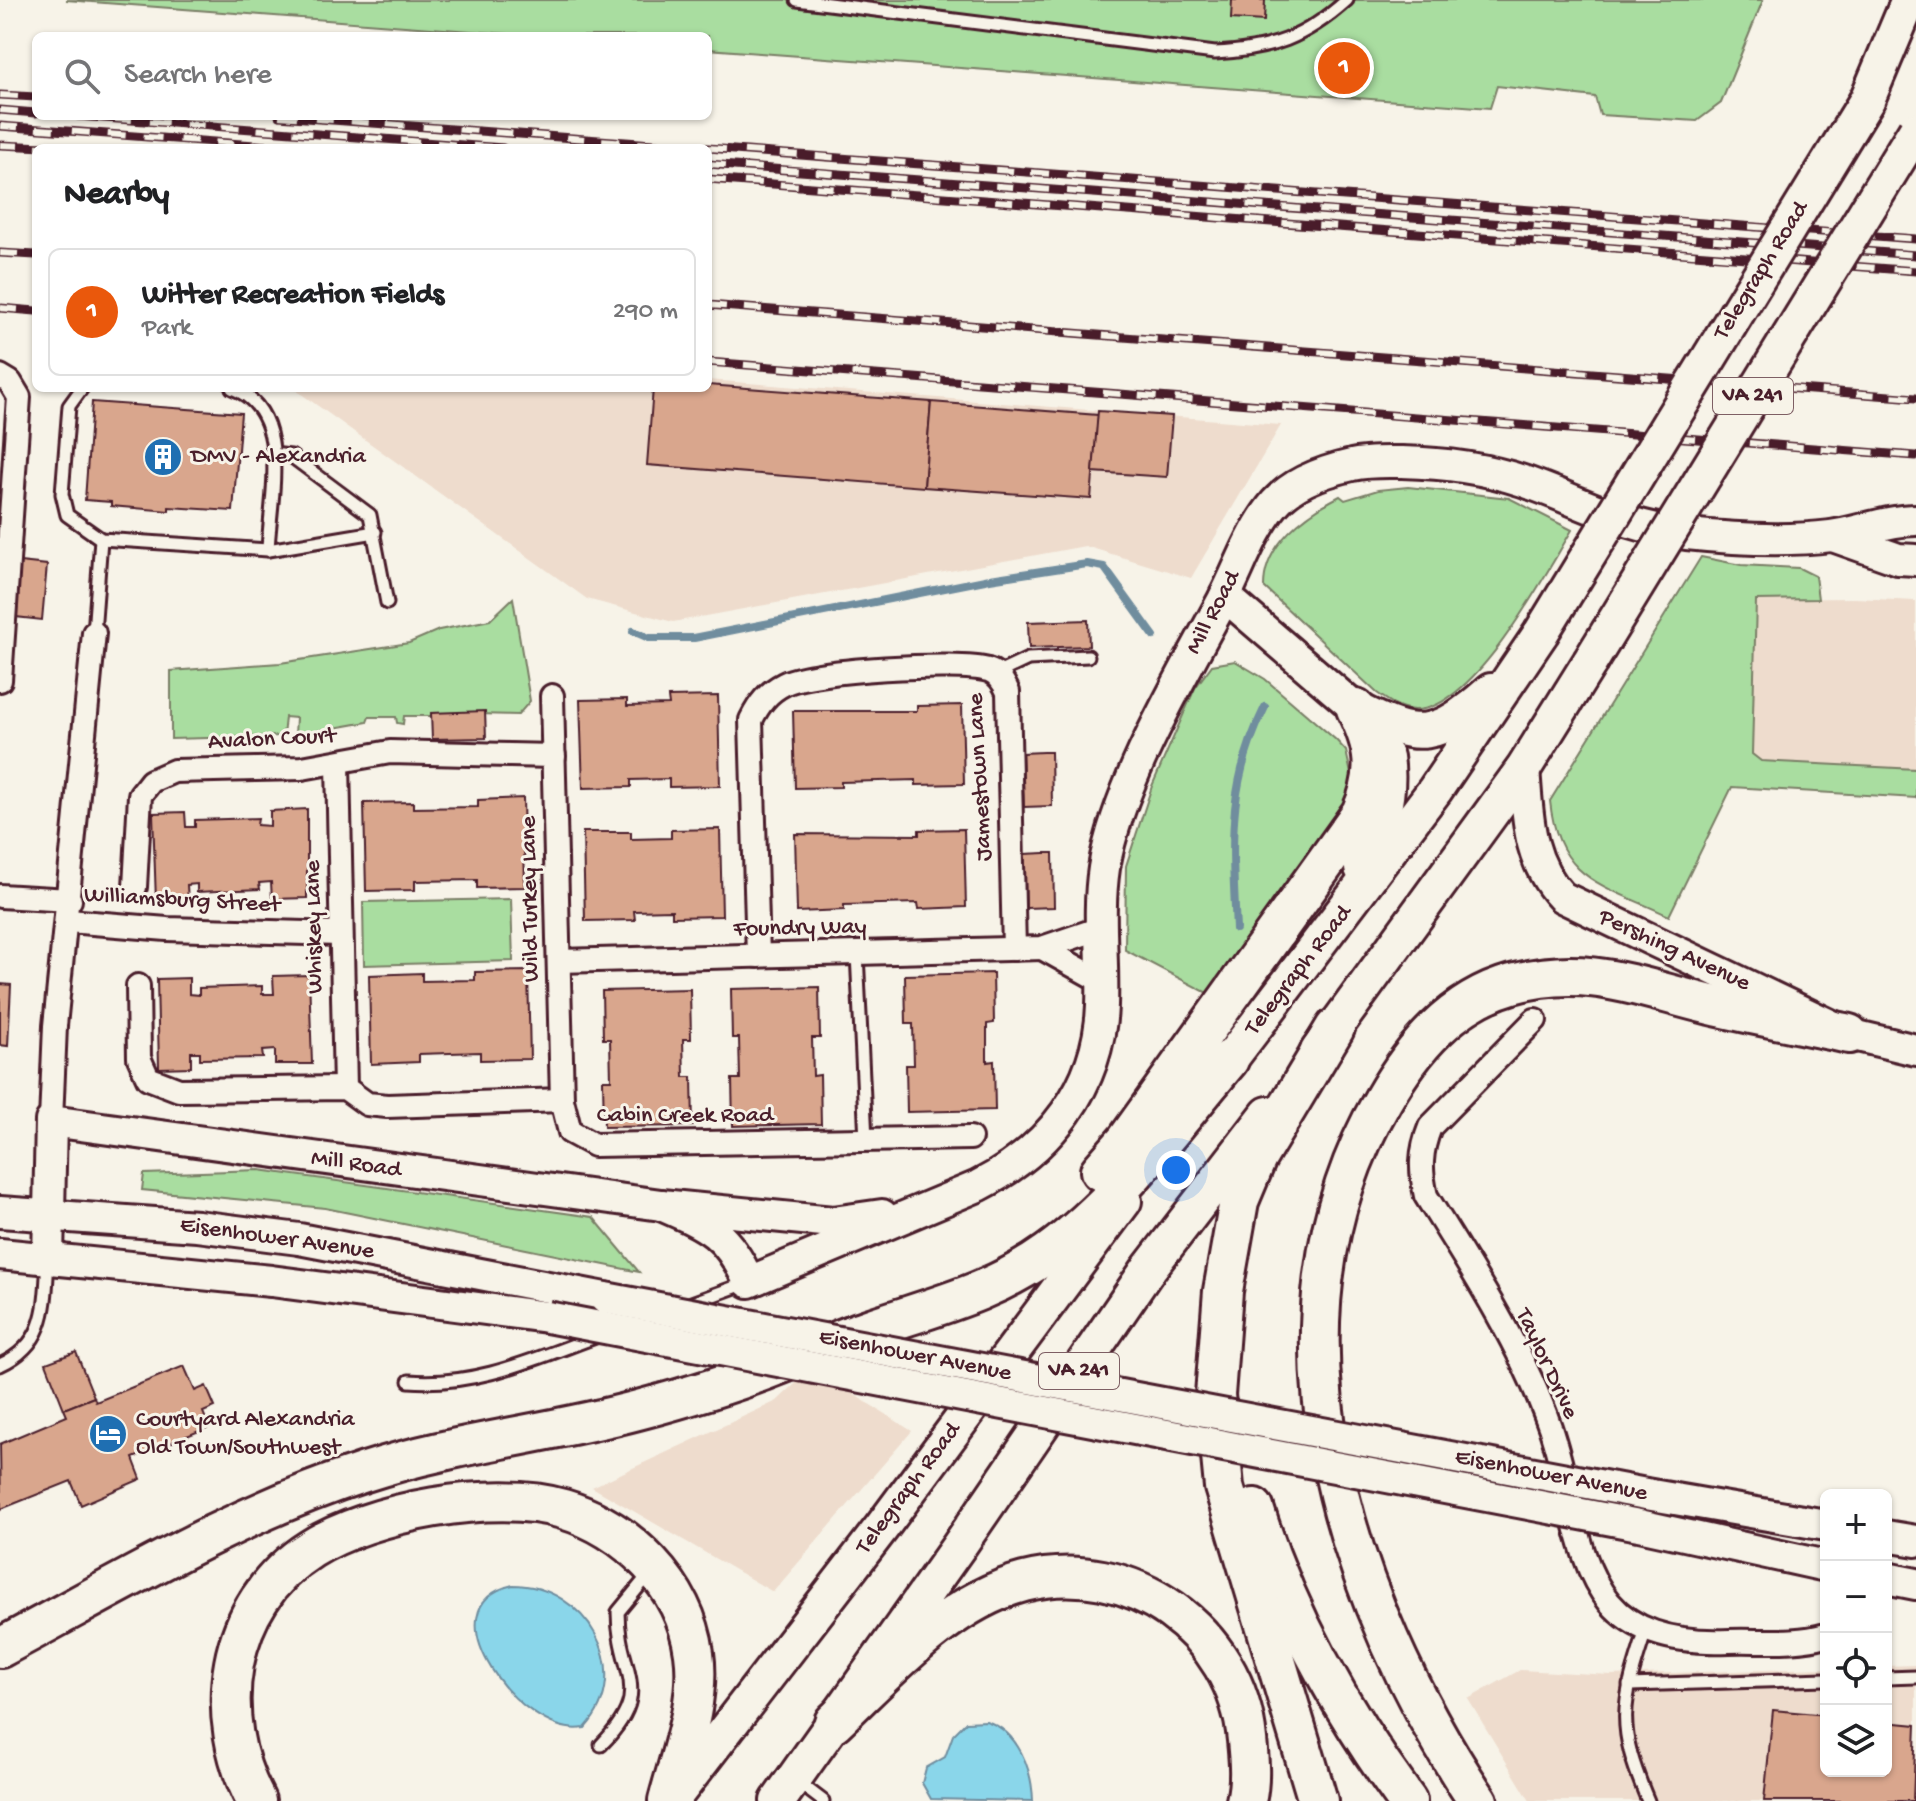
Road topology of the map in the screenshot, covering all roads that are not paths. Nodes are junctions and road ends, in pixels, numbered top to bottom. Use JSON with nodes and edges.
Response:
{"nodes":[{"id":1,"x":797,"y":0,"type":"edge"},
{"id":2,"x":1347,"y":0,"type":"edge"},
{"id":3,"x":1909,"y":0,"type":"edge"},
{"id":4,"x":1916,"y":26,"type":"edge"},
{"id":5,"x":1867,"y":100,"type":"junction"},
{"id":6,"x":1916,"y":130,"type":"edge"},
{"id":7,"x":0,"y":376,"type":"edge"},
{"id":8,"x":79,"y":392,"type":"edge"},
{"id":9,"x":243,"y":392,"type":"edge"},
{"id":10,"x":272,"y":454,"type":"junction"},
{"id":11,"x":1916,"y":520,"type":"edge"},
{"id":12,"x":375,"y":532,"type":"junction"},
{"id":13,"x":1833,"y":536,"type":"junction"},
{"id":14,"x":101,"y":539,"type":"junction"},
{"id":15,"x":268,"y":550,"type":"junction"},
{"id":16,"x":1916,"y":560,"type":"edge"},
{"id":17,"x":3,"y":585,"type":"edge"},
{"id":18,"x":1225,"y":596,"type":"junction"},
{"id":19,"x":387,"y":603,"type":"dead end"},
{"id":20,"x":94,"y":633,"type":"joint"},
{"id":21,"x":1088,"y":656,"type":"dead end"},
{"id":22,"x":1518,"y":667,"type":"junction"},
{"id":23,"x":995,"y":675,"type":"junction"},
{"id":24,"x":0,"y":680,"type":"edge"},
{"id":25,"x":552,"y":696,"type":"dead end"},
{"id":26,"x":1356,"y":709,"type":"junction"},
{"id":27,"x":554,"y":756,"type":"junction"},
{"id":28,"x":338,"y":764,"type":"junction"},
{"id":29,"x":1524,"y":768,"type":"junction"},
{"id":30,"x":135,"y":887,"type":"dead end"},
{"id":31,"x":0,"y":896,"type":"edge"},
{"id":32,"x":69,"y":910,"type":"junction"},
{"id":33,"x":1101,"y":928,"type":"junction"},
{"id":34,"x":1330,"y":933,"type":"junction"},
{"id":35,"x":340,"y":934,"type":"junction"},
{"id":36,"x":1042,"y":948,"type":"junction"},
{"id":37,"x":1014,"y":949,"type":"junction"},
{"id":38,"x":857,"y":953,"type":"junction"},
{"id":39,"x":758,"y":956,"type":"junction"},
{"id":40,"x":559,"y":961,"type":"junction"},
{"id":41,"x":1101,"y":981,"type":"junction"},
{"id":42,"x":138,"y":986,"type":"dead end"},
{"id":43,"x":1535,"y":1020,"type":"dead end"},
{"id":44,"x":1335,"y":1028,"type":"junction"},
{"id":45,"x":1849,"y":1034,"type":"junction"},
{"id":46,"x":1916,"y":1050,"type":"edge"},
{"id":47,"x":1229,"y":1060,"type":"junction"},
{"id":48,"x":345,"y":1088,"type":"junction"},
{"id":49,"x":562,"y":1100,"type":"junction"},
{"id":50,"x":51,"y":1121,"type":"junction"},
{"id":51,"x":970,"y":1138,"type":"dead end"},
{"id":52,"x":866,"y":1140,"type":"junction"},
{"id":53,"x":661,"y":1205,"type":"junction"},
{"id":54,"x":924,"y":1209,"type":"junction"},
{"id":55,"x":0,"y":1212,"type":"edge"},
{"id":56,"x":49,"y":1216,"type":"junction"},
{"id":57,"x":0,"y":1254,"type":"edge"},
{"id":58,"x":48,"y":1258,"type":"junction"},
{"id":59,"x":749,"y":1282,"type":"junction"},
{"id":60,"x":865,"y":1330,"type":"junction"},
{"id":61,"x":1220,"y":1341,"type":"junction"},
{"id":62,"x":0,"y":1365,"type":"edge"},
{"id":63,"x":409,"y":1381,"type":"dead end"},
{"id":64,"x":1820,"y":1524,"type":"edge"},
{"id":65,"x":1892,"y":1537,"type":"edge"},
{"id":66,"x":1916,"y":1541,"type":"edge"},
{"id":67,"x":1820,"y":1565,"type":"edge"},
{"id":68,"x":654,"y":1568,"type":"junction"},
{"id":69,"x":1892,"y":1579,"type":"edge"},
{"id":70,"x":1916,"y":1584,"type":"edge"},
{"id":71,"x":1646,"y":1630,"type":"junction"},
{"id":72,"x":1820,"y":1636,"type":"edge"},
{"id":73,"x":0,"y":1648,"type":"edge"},
{"id":74,"x":1916,"y":1677,"type":"edge"},
{"id":75,"x":1892,"y":1678,"type":"edge"},
{"id":76,"x":1820,"y":1679,"type":"edge"},
{"id":77,"x":1629,"y":1685,"type":"junction"},
{"id":78,"x":834,"y":1722,"type":"junction"},
{"id":79,"x":601,"y":1745,"type":"dead end"},
{"id":80,"x":786,"y":1790,"type":"edge"},
{"id":81,"x":256,"y":1801,"type":"edge"},
{"id":82,"x":669,"y":1801,"type":"edge"},
{"id":83,"x":823,"y":1801,"type":"edge"},
{"id":84,"x":1246,"y":1801,"type":"edge"},
{"id":85,"x":1318,"y":1801,"type":"edge"},
{"id":86,"x":1407,"y":1801,"type":"edge"},
{"id":87,"x":1478,"y":1801,"type":"edge"},
{"id":88,"x":1648,"y":1801,"type":"edge"}],
"edges":[{"from":1,"to":2,"type":"lane"},
{"from":3,"to":5,"type":"main road"},
{"from":4,"to":5,"type":"main road"},
{"from":5,"to":22,"type":"main road","name":"Telegraph Road","number":"VA 241","bridge":true},
{"from":6,"to":29,"type":"main road","number":"VA 241","bridge":true},
{"from":7,"to":17,"type":"street"},
{"from":8,"to":14,"type":"lane"},
{"from":9,"to":10,"type":"lane"},
{"from":10,"to":12,"type":"lane"},
{"from":10,"to":15,"type":"lane"},
{"from":11,"to":13,"type":"main road","name":"Mill Road"},
{"from":12,"to":15,"type":"lane"},
{"from":12,"to":19,"type":"lane"},
{"from":13,"to":16,"type":"main road","name":"Mill Road"},
{"from":13,"to":18,"type":"main road","name":"Mill Road"},
{"from":14,"to":15,"type":"lane"},
{"from":14,"to":20,"type":"lane"},
{"from":17,"to":24,"type":"street"},
{"from":18,"to":26,"type":"main road"},
{"from":18,"to":33,"type":"main road","name":"Mill Road"},
{"from":20,"to":32,"type":"street"},
{"from":21,"to":23,"type":"lane"},
{"from":22,"to":26,"type":"main road"},
{"from":22,"to":34,"type":"main road","name":"Telegraph Road","number":"VA 241"},
{"from":23,"to":37,"type":"street","name":"Jamestown Lane"},
{"from":23,"to":39,"type":"street","name":"Jamestown Lane"},
{"from":25,"to":27,"type":"street","name":"Wild Turkey Lane"},
{"from":26,"to":34,"type":"main road"},
{"from":26,"to":60,"type":"highway"},
{"from":27,"to":28,"type":"street","name":"Avalon Court"},
{"from":27,"to":40,"type":"street","name":"Wild Turkey Lane"},
{"from":28,"to":30,"type":"street","name":"Avalon Court"},
{"from":28,"to":35,"type":"street","name":"Whiskey Lane"},
{"from":29,"to":44,"type":"main road","number":"VA 241"},
{"from":29,"to":45,"type":"main road","name":"Pershing Avenue"},
{"from":31,"to":32,"type":"street","name":"Williamsburg Street"},
{"from":32,"to":35,"type":"street","name":"Williamsburg Street"},
{"from":32,"to":50,"type":"street"},
{"from":33,"to":36,"type":"street","name":"Foundry Way"},
{"from":33,"to":41,"type":"main road","name":"Mill Road"},
{"from":34,"to":47,"type":"main road","name":"Telegraph Road","number":"VA 241"},
{"from":35,"to":48,"type":"street","name":"Whiskey Lane"},
{"from":36,"to":37,"type":"street","name":"Foundry Way"},
{"from":36,"to":41,"type":"street"},
{"from":37,"to":38,"type":"street","name":"Foundry Way"},
{"from":38,"to":39,"type":"street","name":"Foundry Way"},
{"from":38,"to":52,"type":"lane"},
{"from":39,"to":40,"type":"street","name":"Foundry Way"},
{"from":40,"to":49,"type":"street","name":"Wild Turkey Lane"},
{"from":41,"to":54,"type":"main road","name":"Mill Road"},
{"from":42,"to":48,"type":"street","name":"Cabin Creek Road"},
{"from":43,"to":71,"type":"street","name":"Taylor Drive"},
{"from":44,"to":61,"type":"highway"},
{"from":44,"to":78,"type":"main road","number":"VA 241"},
{"from":45,"to":46,"type":"main road","name":"Pershing Avenue"},
{"from":45,"to":87,"type":"highway"},
{"from":47,"to":60,"type":"highway"},
{"from":47,"to":82,"type":"main road","name":"Telegraph Road","number":"VA 241"},
{"from":48,"to":49,"type":"street","name":"Cabin Creek Road"},
{"from":49,"to":52,"type":"street","name":"Cabin Creek Road"},
{"from":50,"to":53,"type":"main road","name":"Mill Road"},
{"from":50,"to":56,"type":"main road"},
{"from":51,"to":52,"type":"street","name":"Cabin Creek Road"},
{"from":53,"to":54,"type":"main road","name":"Mill Road"},
{"from":53,"to":59,"type":"main road","name":"Mill Road"},
{"from":54,"to":59,"type":"main road","name":"Mill Road"},
{"from":55,"to":56,"type":"main road","name":"Eisenhower Avenue"},
{"from":56,"to":58,"type":"main road"},
{"from":56,"to":64,"type":"main road","name":"Eisenhower Avenue","bridge":true},
{"from":57,"to":58,"type":"main road","name":"Eisenhower Avenue"},
{"from":58,"to":62,"type":"lane"},
{"from":58,"to":67,"type":"main road","name":"Eisenhower Avenue","bridge":true},
{"from":59,"to":63,"type":"lane"},
{"from":60,"to":73,"type":"highway"},
{"from":61,"to":85,"type":"highway"},
{"from":61,"to":86,"type":"highway"},
{"from":65,"to":66,"type":"main road"},
{"from":68,"to":79,"type":"lane"},
{"from":68,"to":81,"type":"highway"},
{"from":68,"to":82,"type":"highway"},
{"from":69,"to":70,"type":"main road"},
{"from":71,"to":72,"type":"street","name":"Taylor Drive"},
{"from":71,"to":77,"type":"lane"},
{"from":74,"to":75,"type":"lane"},
{"from":76,"to":77,"type":"lane"},
{"from":77,"to":88,"type":"lane"},
{"from":78,"to":80,"type":"main road","number":"VA 241"},
{"from":78,"to":84,"type":"highway"},
{"from":80,"to":83,"type":"lane"}]}
